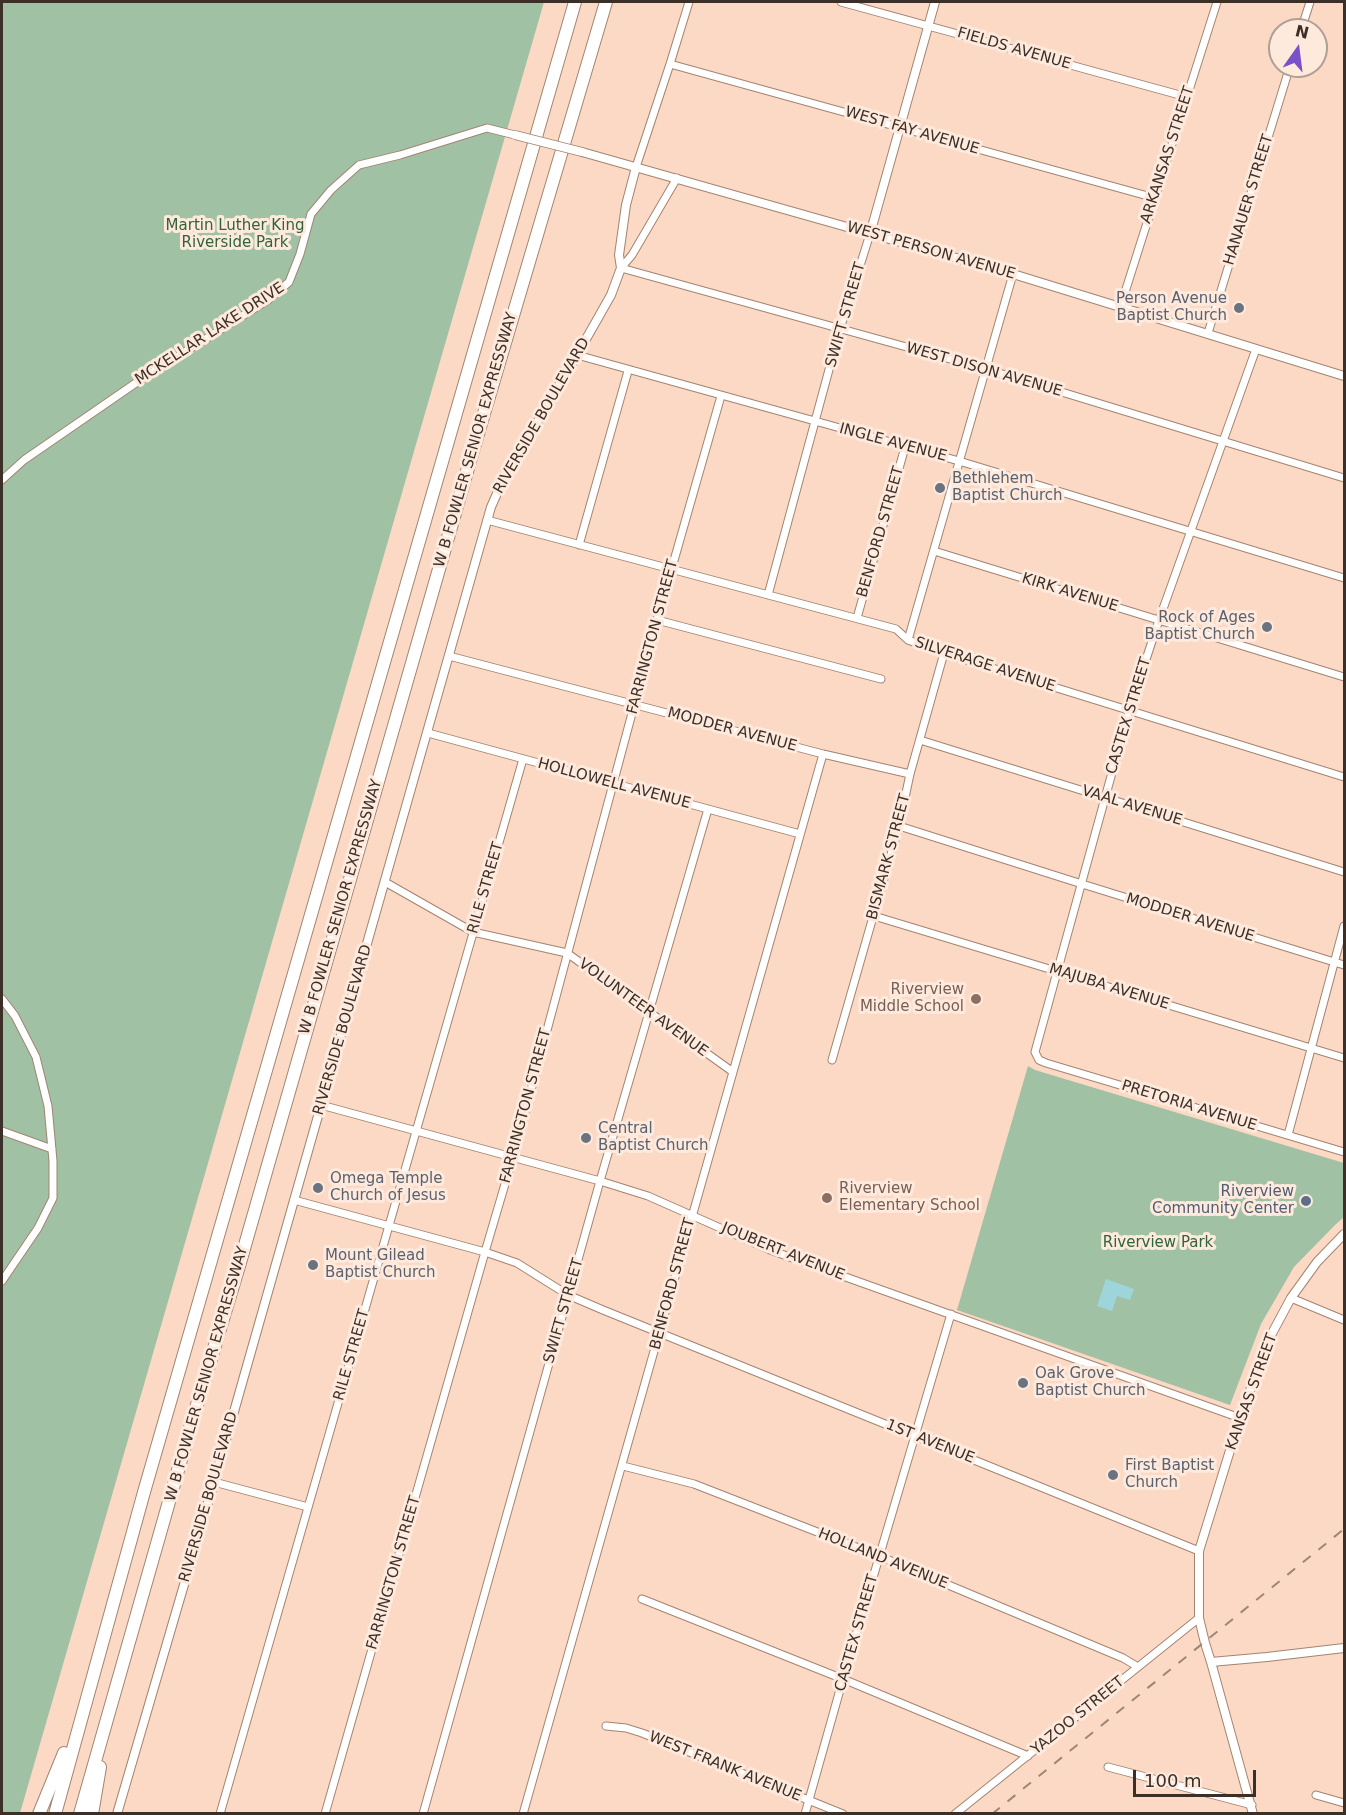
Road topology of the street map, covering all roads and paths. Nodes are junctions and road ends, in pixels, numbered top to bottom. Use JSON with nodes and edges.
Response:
{"nodes":[{"id":1,"x":575,"y":2,"type":"edge"},
{"id":2,"x":606,"y":2,"type":"edge"},
{"id":3,"x":689,"y":2,"type":"edge"},
{"id":4,"x":841,"y":2,"type":"edge"},
{"id":5,"x":935,"y":2,"type":"edge"},
{"id":6,"x":1217,"y":2,"type":"edge"},
{"id":7,"x":1310,"y":2,"type":"edge"},
{"id":8,"x":1305,"y":18,"type":"edge"},
{"id":9,"x":929,"y":25,"type":"junction"},
{"id":10,"x":670,"y":64,"type":"junction"},
{"id":11,"x":1286,"y":78,"type":"edge"},
{"id":12,"x":1187,"y":97,"type":"junction"},
{"id":13,"x":900,"y":128,"type":"junction"},
{"id":14,"x":515,"y":135,"type":"joint"},
{"id":15,"x":636,"y":167,"type":"junction"},
{"id":16,"x":677,"y":178,"type":"junction"},
{"id":17,"x":1155,"y":198,"type":"junction"},
{"id":18,"x":870,"y":234,"type":"junction"},
{"id":19,"x":621,"y":268,"type":"junction"},
{"id":20,"x":1013,"y":274,"type":"junction"},
{"id":21,"x":1120,"y":308,"type":"junction"},
{"id":22,"x":840,"y":329,"type":"junction"},
{"id":23,"x":1208,"y":333,"type":"junction"},
{"id":24,"x":1256,"y":349,"type":"junction"},
{"id":25,"x":577,"y":356,"type":"junction"},
{"id":26,"x":986,"y":369,"type":"junction"},
{"id":27,"x":628,"y":371,"type":"junction"},
{"id":28,"x":1344,"y":376,"type":"edge"},
{"id":29,"x":721,"y":396,"type":"junction"},
{"id":30,"x":816,"y":422,"type":"junction"},
{"id":31,"x":1224,"y":441,"type":"junction"},
{"id":32,"x":905,"y":447,"type":"junction"},
{"id":33,"x":959,"y":461,"type":"junction"},
{"id":34,"x":1344,"y":478,"type":"edge"},
{"id":35,"x":2,"y":480,"type":"edge"},
{"id":36,"x":487,"y":520,"type":"junction"},
{"id":37,"x":1192,"y":531,"type":"junction"},
{"id":38,"x":579,"y":545,"type":"junction"},
{"id":39,"x":934,"y":550,"type":"junction"},
{"id":40,"x":671,"y":569,"type":"junction"},
{"id":41,"x":1344,"y":578,"type":"edge"},
{"id":42,"x":768,"y":594,"type":"junction"},
{"id":43,"x":857,"y":618,"type":"junction"},
{"id":44,"x":657,"y":620,"type":"junction"},
{"id":45,"x":1159,"y":621,"type":"junction"},
{"id":46,"x":908,"y":640,"type":"junction"},
{"id":47,"x":944,"y":654,"type":"junction"},
{"id":48,"x":449,"y":656,"type":"junction"},
{"id":49,"x":1344,"y":677,"type":"edge"},
{"id":50,"x":881,"y":679,"type":"dead end"},
{"id":51,"x":634,"y":704,"type":"junction"},
{"id":52,"x":1129,"y":711,"type":"junction"},
{"id":53,"x":428,"y":733,"type":"junction"},
{"id":54,"x":920,"y":740,"type":"junction"},
{"id":55,"x":823,"y":754,"type":"junction"},
{"id":56,"x":523,"y":759,"type":"junction"},
{"id":57,"x":910,"y":774,"type":"junction"},
{"id":58,"x":1344,"y":777,"type":"edge"},
{"id":59,"x":614,"y":783,"type":"junction"},
{"id":60,"x":1105,"y":798,"type":"junction"},
{"id":61,"x":708,"y":809,"type":"junction"},
{"id":62,"x":899,"y":826,"type":"junction"},
{"id":63,"x":800,"y":834,"type":"junction"},
{"id":64,"x":1344,"y":872,"type":"edge"},
{"id":65,"x":385,"y":882,"type":"junction"},
{"id":66,"x":1082,"y":884,"type":"junction"},
{"id":67,"x":874,"y":916,"type":"junction"},
{"id":68,"x":1344,"y":926,"type":"edge"},
{"id":69,"x":473,"y":932,"type":"junction"},
{"id":70,"x":567,"y":953,"type":"junction"},
{"id":71,"x":1335,"y":962,"type":"junction"},
{"id":72,"x":1344,"y":965,"type":"edge"},
{"id":73,"x":1058,"y":971,"type":"junction"},
{"id":74,"x":2,"y":999,"type":"edge"},
{"id":75,"x":649,"y":1012,"type":"junction"},
{"id":76,"x":1311,"y":1048,"type":"junction"},
{"id":77,"x":1036,"y":1055,"type":"joint"},
{"id":78,"x":1344,"y":1058,"type":"edge"},
{"id":79,"x":832,"y":1060,"type":"dead end"},
{"id":80,"x":733,"y":1072,"type":"junction"},
{"id":81,"x":321,"y":1105,"type":"junction"},
{"id":82,"x":2,"y":1131,"type":"edge"},
{"id":83,"x":417,"y":1131,"type":"junction"},
{"id":84,"x":1288,"y":1135,"type":"junction"},
{"id":85,"x":52,"y":1149,"type":"junction"},
{"id":86,"x":1344,"y":1152,"type":"edge"},
{"id":87,"x":513,"y":1157,"type":"junction"},
{"id":88,"x":600,"y":1181,"type":"junction"},
{"id":89,"x":294,"y":1200,"type":"junction"},
{"id":90,"x":692,"y":1215,"type":"junction"},
{"id":91,"x":389,"y":1226,"type":"junction"},
{"id":92,"x":1344,"y":1234,"type":"edge"},
{"id":93,"x":485,"y":1252,"type":"junction"},
{"id":94,"x":2,"y":1281,"type":"edge"},
{"id":95,"x":568,"y":1295,"type":"junction"},
{"id":96,"x":1291,"y":1299,"type":"junction"},
{"id":97,"x":951,"y":1314,"type":"junction"},
{"id":98,"x":1344,"y":1320,"type":"edge"},
{"id":99,"x":660,"y":1334,"type":"junction"},
{"id":100,"x":1240,"y":1418,"type":"junction"},
{"id":101,"x":915,"y":1435,"type":"junction"},
{"id":102,"x":623,"y":1466,"type":"junction"},
{"id":103,"x":214,"y":1482,"type":"junction"},
{"id":104,"x":308,"y":1507,"type":"junction"},
{"id":105,"x":1199,"y":1551,"type":"junction"},
{"id":106,"x":879,"y":1556,"type":"junction"},
{"id":107,"x":642,"y":1599,"type":"dead end"},
{"id":108,"x":1199,"y":1618,"type":"junction"},
{"id":109,"x":1344,"y":1647,"type":"edge"},
{"id":110,"x":1211,"y":1662,"type":"junction"},
{"id":111,"x":1138,"y":1667,"type":"junction"},
{"id":112,"x":843,"y":1679,"type":"junction"},
{"id":113,"x":82,"y":1710,"type":"junction"},
{"id":114,"x":107,"y":1718,"type":"junction"},
{"id":115,"x":606,"y":1726,"type":"dead end"},
{"id":116,"x":1028,"y":1756,"type":"junction"},
{"id":117,"x":1108,"y":1767,"type":"dead end"},
{"id":118,"x":1316,"y":1795,"type":"dead end"},
{"id":119,"x":809,"y":1801,"type":"junction"},
{"id":120,"x":1344,"y":1803,"type":"edge"},
{"id":121,"x":1253,"y":1809,"type":"edge"},
{"id":122,"x":39,"y":1814,"type":"edge"},
{"id":123,"x":55,"y":1814,"type":"edge"},
{"id":124,"x":80,"y":1814,"type":"edge"},
{"id":125,"x":92,"y":1814,"type":"edge"},
{"id":126,"x":117,"y":1814,"type":"edge"},
{"id":127,"x":220,"y":1814,"type":"edge"},
{"id":128,"x":325,"y":1814,"type":"edge"},
{"id":129,"x":423,"y":1814,"type":"edge"},
{"id":130,"x":524,"y":1814,"type":"edge"},
{"id":131,"x":805,"y":1814,"type":"edge"},
{"id":132,"x":843,"y":1814,"type":"edge"},
{"id":133,"x":956,"y":1814,"type":"edge"}],
"edges":[{"from":1,"to":113,"type":"highway","name":"W B FOWLER SENIOR EXPRESSWAY"},
{"from":2,"to":114,"type":"highway","name":"W B FOWLER SENIOR EXPRESSWAY"},
{"from":3,"to":10,"type":"street","name":"RIVERSIDE BOULEVARD"},
{"from":4,"to":9,"type":"street","name":"FIELDS AVENUE"},
{"from":5,"to":9,"type":"street","name":"SWIFT STREET"},
{"from":6,"to":12,"type":"street","name":"ARKANSAS STREET"},
{"from":7,"to":8,"type":"street"},
{"from":9,"to":12,"type":"street","name":"FIELDS AVENUE"},
{"from":9,"to":13,"type":"street","name":"SWIFT STREET"},
{"from":10,"to":13,"type":"street","name":"WEST FAY AVENUE"},
{"from":10,"to":15,"type":"street","name":"RIVERSIDE BOULEVARD"},
{"from":11,"to":23,"type":"street","name":"HANAUER STREET"},
{"from":12,"to":17,"type":"street","name":"ARKANSAS STREET"},
{"from":13,"to":17,"type":"street","name":"WEST FAY AVENUE"},
{"from":13,"to":18,"type":"street","name":"SWIFT STREET"},
{"from":14,"to":15,"type":"street","name":"WEST PERSON AVENUE","bridge":true},
{"from":14,"to":35,"type":"street","name":"MCKELLAR LAKE DRIVE"},
{"from":15,"to":16,"type":"street","name":"WEST PERSON AVENUE"},
{"from":15,"to":19,"type":"street","name":"RIVERSIDE BOULEVARD"},
{"from":16,"to":18,"type":"street","name":"WEST PERSON AVENUE"},
{"from":16,"to":19,"type":"street","name":"RIVERSIDE BOULEVARD"},
{"from":17,"to":21,"type":"street","name":"ARKANSAS STREET"},
{"from":18,"to":20,"type":"street","name":"WEST PERSON AVENUE"},
{"from":18,"to":22,"type":"street","name":"SWIFT STREET"},
{"from":19,"to":22,"type":"street","name":"WEST DISON AVENUE"},
{"from":19,"to":25,"type":"street","name":"RIVERSIDE BOULEVARD"},
{"from":20,"to":21,"type":"street","name":"WEST PERSON AVENUE"},
{"from":20,"to":26,"type":"street"},
{"from":21,"to":23,"type":"street","name":"WEST PERSON AVENUE"},
{"from":22,"to":26,"type":"street","name":"WEST DISON AVENUE"},
{"from":22,"to":30,"type":"street","name":"SWIFT STREET"},
{"from":23,"to":24,"type":"street","name":"WEST PERSON AVENUE"},
{"from":24,"to":28,"type":"street","name":"WEST PERSON AVENUE"},
{"from":24,"to":31,"type":"street","name":"CASTEX STREET"},
{"from":25,"to":27,"type":"street","name":"INGLE AVENUE"},
{"from":25,"to":36,"type":"street","name":"RIVERSIDE BOULEVARD"},
{"from":26,"to":31,"type":"street","name":"WEST DISON AVENUE"},
{"from":26,"to":33,"type":"street"},
{"from":27,"to":29,"type":"street","name":"INGLE AVENUE"},
{"from":27,"to":38,"type":"street"},
{"from":29,"to":30,"type":"street","name":"INGLE AVENUE"},
{"from":29,"to":40,"type":"street","name":"FARRINGTON STREET"},
{"from":30,"to":32,"type":"street","name":"INGLE AVENUE"},
{"from":30,"to":42,"type":"street","name":"SWIFT STREET"},
{"from":31,"to":34,"type":"street","name":"WEST DISON AVENUE"},
{"from":31,"to":37,"type":"street","name":"CASTEX STREET"},
{"from":32,"to":33,"type":"street","name":"INGLE AVENUE"},
{"from":32,"to":43,"type":"street","name":"BENFORD STREET"},
{"from":33,"to":37,"type":"street","name":"INGLE AVENUE"},
{"from":33,"to":39,"type":"street"},
{"from":36,"to":38,"type":"street","name":"SILVERAGE AVENUE"},
{"from":36,"to":48,"type":"street","name":"RIVERSIDE BOULEVARD"},
{"from":37,"to":41,"type":"street","name":"INGLE AVENUE"},
{"from":37,"to":45,"type":"street","name":"CASTEX STREET"},
{"from":38,"to":40,"type":"street","name":"SILVERAGE AVENUE"},
{"from":39,"to":45,"type":"street","name":"KIRK AVENUE"},
{"from":39,"to":46,"type":"street"},
{"from":40,"to":42,"type":"street","name":"SILVERAGE AVENUE"},
{"from":40,"to":44,"type":"street","name":"FARRINGTON STREET"},
{"from":42,"to":43,"type":"street","name":"SILVERAGE AVENUE"},
{"from":43,"to":46,"type":"street","name":"SILVERAGE AVENUE"},
{"from":44,"to":50,"type":"street"},
{"from":44,"to":51,"type":"street","name":"FARRINGTON STREET"},
{"from":45,"to":49,"type":"street","name":"KIRK AVENUE"},
{"from":45,"to":52,"type":"street","name":"CASTEX STREET"},
{"from":46,"to":47,"type":"street","name":"SILVERAGE AVENUE"},
{"from":47,"to":52,"type":"street","name":"SILVERAGE AVENUE"},
{"from":47,"to":54,"type":"street","name":"BISMARK STREET"},
{"from":48,"to":51,"type":"street","name":"MODDER AVENUE"},
{"from":48,"to":53,"type":"street","name":"RIVERSIDE BOULEVARD"},
{"from":51,"to":55,"type":"street","name":"MODDER AVENUE"},
{"from":51,"to":59,"type":"street","name":"FARRINGTON STREET"},
{"from":52,"to":58,"type":"street","name":"SILVERAGE AVENUE"},
{"from":52,"to":60,"type":"street","name":"CASTEX STREET"},
{"from":53,"to":56,"type":"street","name":"HOLLOWELL AVENUE"},
{"from":53,"to":65,"type":"street","name":"RIVERSIDE BOULEVARD"},
{"from":54,"to":57,"type":"street","name":"BISMARK STREET"},
{"from":54,"to":60,"type":"street","name":"VAAL AVENUE"},
{"from":55,"to":57,"type":"street","name":"MODDER AVENUE"},
{"from":55,"to":63,"type":"street","name":"BENFORD STREET"},
{"from":56,"to":59,"type":"street","name":"HOLLOWELL AVENUE"},
{"from":56,"to":69,"type":"street","name":"RILE STREET"},
{"from":57,"to":62,"type":"street","name":"BISMARK STREET"},
{"from":59,"to":61,"type":"street","name":"HOLLOWELL AVENUE"},
{"from":59,"to":70,"type":"street","name":"FARRINGTON STREET"},
{"from":60,"to":64,"type":"street","name":"VAAL AVENUE"},
{"from":60,"to":66,"type":"street","name":"CASTEX STREET"},
{"from":61,"to":63,"type":"street","name":"HOLLOWELL AVENUE"},
{"from":61,"to":75,"type":"street","name":"SWIFT STREET"},
{"from":62,"to":66,"type":"street","name":"MODDER AVENUE"},
{"from":62,"to":67,"type":"street","name":"BISMARK STREET"},
{"from":63,"to":80,"type":"street","name":"BENFORD STREET"},
{"from":65,"to":69,"type":"street","name":"VOLUNTEER AVENUE"},
{"from":65,"to":81,"type":"street","name":"RIVERSIDE BOULEVARD"},
{"from":66,"to":71,"type":"street","name":"MODDER AVENUE"},
{"from":66,"to":73,"type":"street","name":"CASTEX STREET"},
{"from":67,"to":73,"type":"street","name":"MAJUBA AVENUE"},
{"from":67,"to":79,"type":"street","name":"BISMARK STREET"},
{"from":68,"to":71,"type":"street"},
{"from":69,"to":70,"type":"street","name":"VOLUNTEER AVENUE"},
{"from":69,"to":83,"type":"street","name":"RILE STREET"},
{"from":70,"to":75,"type":"street","name":"VOLUNTEER AVENUE"},
{"from":70,"to":87,"type":"street","name":"FARRINGTON STREET"},
{"from":71,"to":72,"type":"street","name":"MODDER AVENUE"},
{"from":71,"to":76,"type":"street"},
{"from":73,"to":76,"type":"street","name":"MAJUBA AVENUE"},
{"from":73,"to":77,"type":"street","name":"CASTEX STREET"},
{"from":74,"to":85,"type":"street"},
{"from":75,"to":80,"type":"street","name":"VOLUNTEER AVENUE"},
{"from":75,"to":88,"type":"street","name":"SWIFT STREET"},
{"from":76,"to":78,"type":"street","name":"MAJUBA AVENUE"},
{"from":76,"to":84,"type":"street"},
{"from":77,"to":84,"type":"street","name":"PRETORIA AVENUE"},
{"from":80,"to":90,"type":"street","name":"BENFORD STREET"},
{"from":81,"to":83,"type":"street","name":"JOUBERT AVENUE"},
{"from":81,"to":89,"type":"street","name":"RIVERSIDE BOULEVARD"},
{"from":82,"to":85,"type":"street"},
{"from":83,"to":87,"type":"street","name":"JOUBERT AVENUE"},
{"from":83,"to":91,"type":"street","name":"RILE STREET"},
{"from":84,"to":86,"type":"street","name":"PRETORIA AVENUE"},
{"from":85,"to":94,"type":"street"},
{"from":87,"to":88,"type":"street","name":"JOUBERT AVENUE"},
{"from":87,"to":93,"type":"street","name":"FARRINGTON STREET"},
{"from":88,"to":90,"type":"street","name":"JOUBERT AVENUE"},
{"from":88,"to":95,"type":"street","name":"SWIFT STREET"},
{"from":89,"to":91,"type":"street","name":"1ST AVENUE"},
{"from":89,"to":103,"type":"street","name":"RIVERSIDE BOULEVARD"},
{"from":90,"to":97,"type":"street","name":"JOUBERT AVENUE"},
{"from":90,"to":99,"type":"street","name":"BENFORD STREET"},
{"from":91,"to":93,"type":"street","name":"1ST AVENUE"},
{"from":91,"to":104,"type":"street","name":"RILE STREET"},
{"from":92,"to":96,"type":"street","name":"KANSAS STREET"},
{"from":93,"to":95,"type":"street","name":"1ST AVENUE"},
{"from":93,"to":128,"type":"street","name":"FARRINGTON STREET"},
{"from":95,"to":99,"type":"street","name":"1ST AVENUE"},
{"from":95,"to":129,"type":"street","name":"SWIFT STREET"},
{"from":96,"to":98,"type":"street"},
{"from":96,"to":100,"type":"street","name":"KANSAS STREET"},
{"from":97,"to":100,"type":"street","name":"JOUBERT AVENUE"},
{"from":97,"to":101,"type":"street","name":"CASTEX STREET"},
{"from":99,"to":101,"type":"street","name":"1ST AVENUE"},
{"from":99,"to":102,"type":"street","name":"BENFORD STREET"},
{"from":100,"to":105,"type":"street","name":"KANSAS STREET"},
{"from":101,"to":105,"type":"street","name":"1ST AVENUE"},
{"from":101,"to":106,"type":"street","name":"CASTEX STREET"},
{"from":102,"to":106,"type":"street","name":"HOLLAND AVENUE"},
{"from":102,"to":130,"type":"street","name":"BENFORD STREET"},
{"from":103,"to":104,"type":"street"},
{"from":103,"to":126,"type":"street","name":"RIVERSIDE BOULEVARD"},
{"from":104,"to":127,"type":"street","name":"RILE STREET"},
{"from":105,"to":108,"type":"street","name":"KANSAS STREET"},
{"from":106,"to":111,"type":"street","name":"HOLLAND AVENUE"},
{"from":106,"to":112,"type":"street","name":"CASTEX STREET"},
{"from":107,"to":112,"type":"street"},
{"from":108,"to":110,"type":"street","name":"KANSAS STREET"},
{"from":108,"to":111,"type":"street","name":"YAZOO STREET"},
{"from":109,"to":110,"type":"street"},
{"from":110,"to":121,"type":"street","name":"KANSAS STREET"},
{"from":111,"to":116,"type":"street","name":"YAZOO STREET"},
{"from":112,"to":116,"type":"street"},
{"from":112,"to":119,"type":"street","name":"CASTEX STREET"},
{"from":113,"to":122,"type":"highway"},
{"from":113,"to":123,"type":"highway","name":"W B FOWLER SENIOR EXPRESSWAY"},
{"from":114,"to":124,"type":"highway","name":"W B FOWLER SENIOR EXPRESSWAY"},
{"from":114,"to":125,"type":"highway"},
{"from":115,"to":119,"type":"street","name":"WEST FRANK AVENUE"},
{"from":116,"to":133,"type":"street","name":"YAZOO STREET"},
{"from":117,"to":121,"type":"street"},
{"from":118,"to":120,"type":"street"},
{"from":119,"to":131,"type":"street","name":"CASTEX STREET"},
{"from":119,"to":132,"type":"street","name":"WEST FRANK AVENUE"}]}
